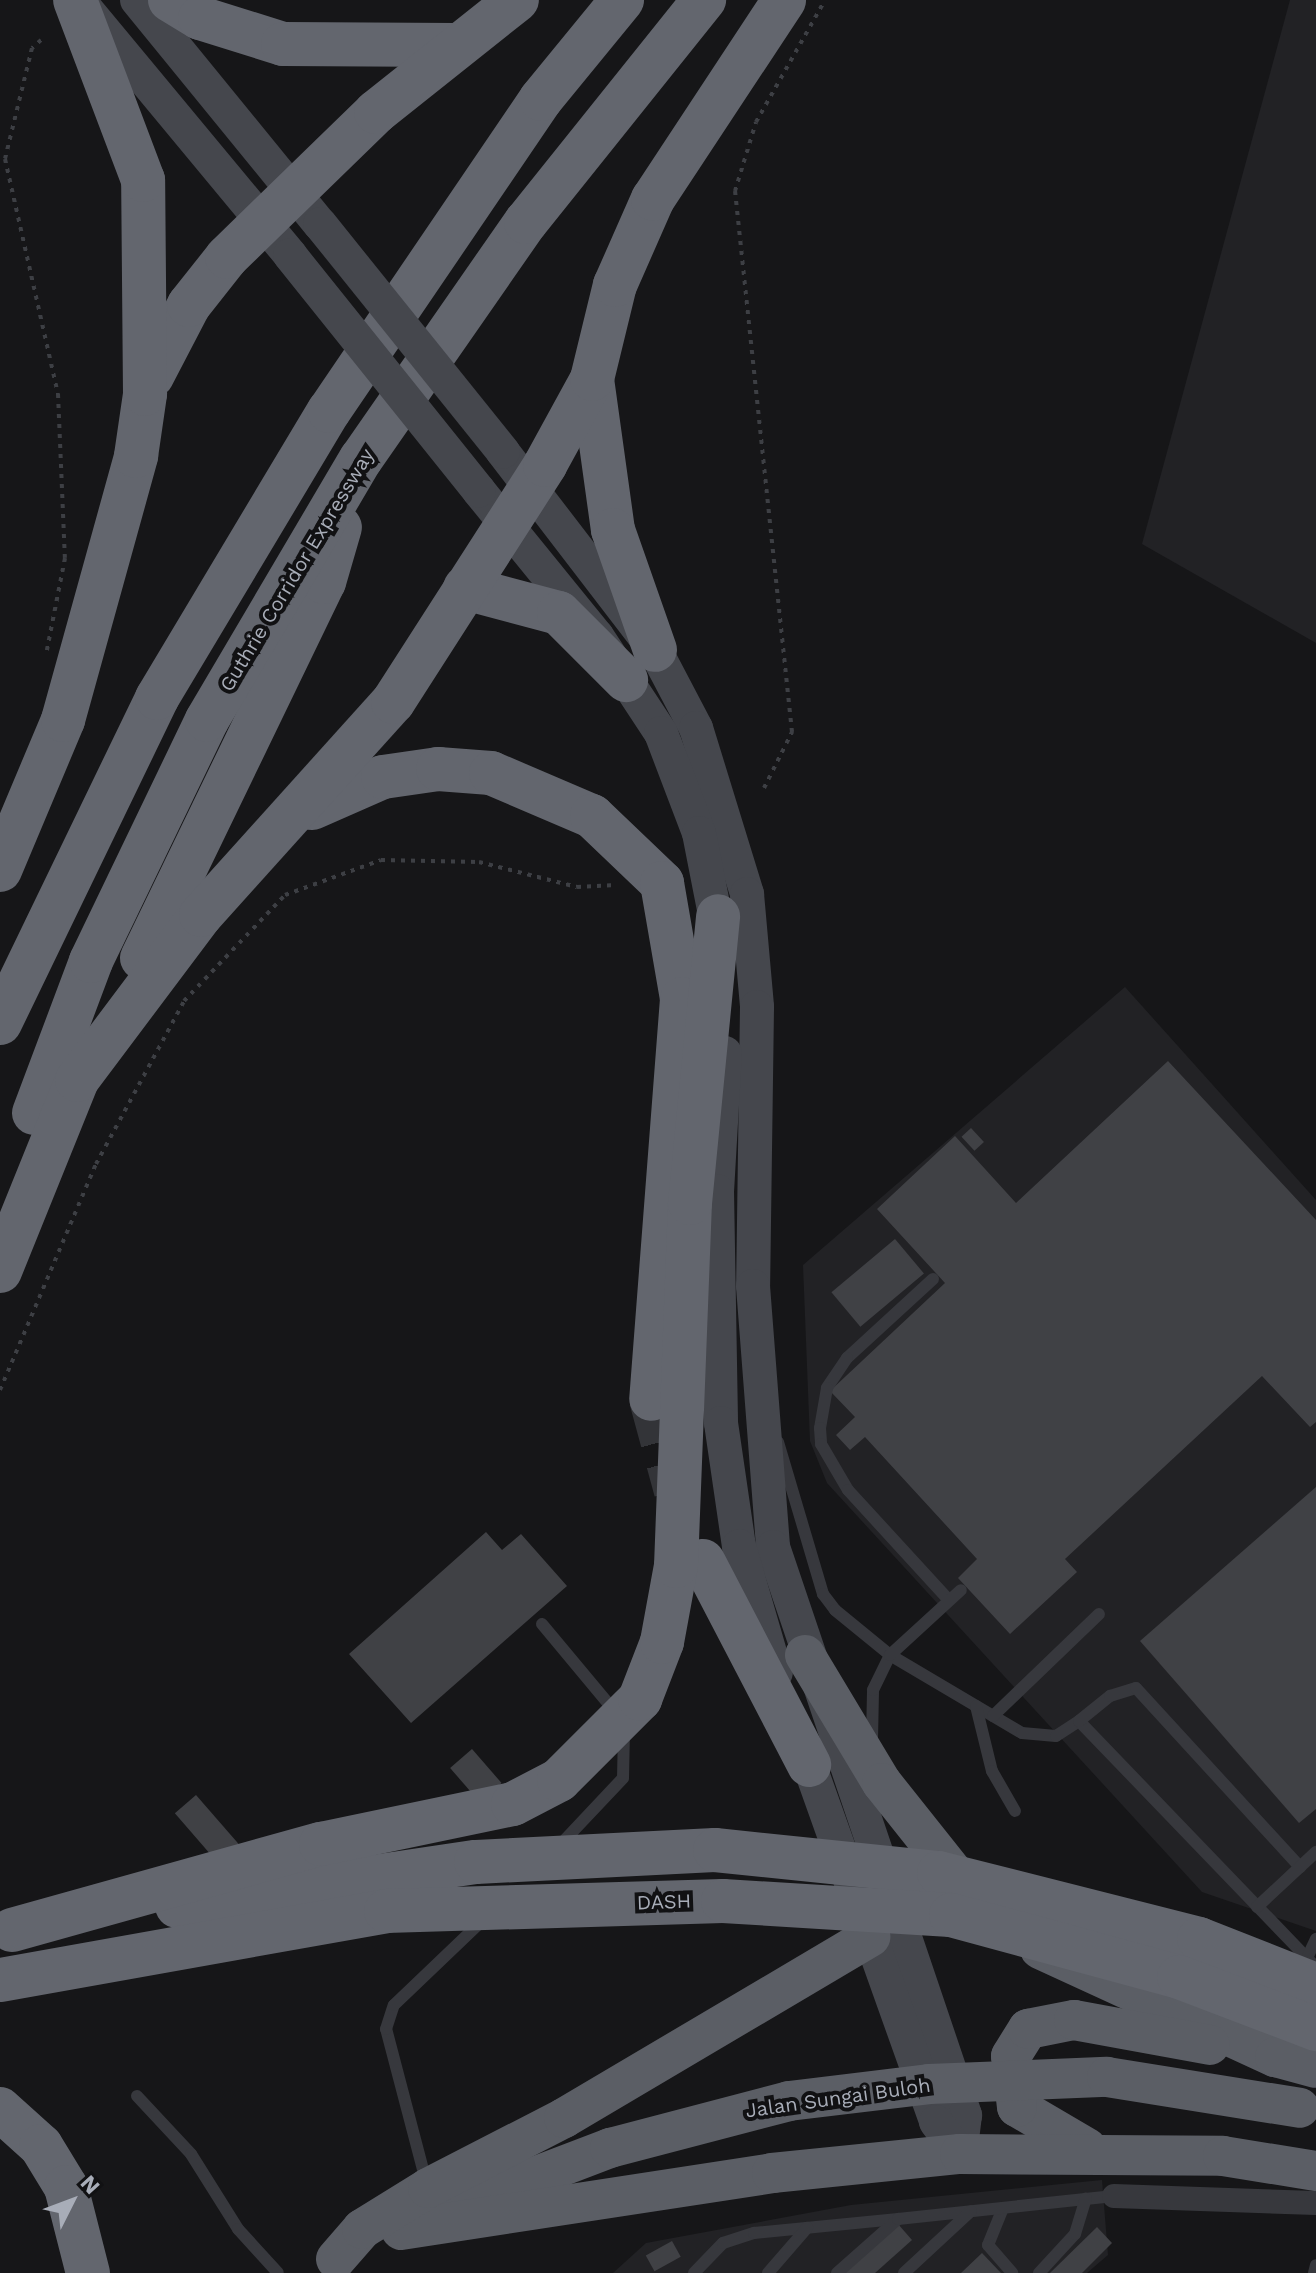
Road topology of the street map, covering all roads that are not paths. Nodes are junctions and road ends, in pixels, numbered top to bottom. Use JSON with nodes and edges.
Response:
{"nodes":[{"id":1,"x":77,"y":0,"type":"edge"},
{"id":2,"x":137,"y":0,"type":"edge"},
{"id":3,"x":170,"y":0,"type":"edge"},
{"id":4,"x":517,"y":0,"type":"edge"},
{"id":5,"x":622,"y":0,"type":"edge"},
{"id":6,"x":704,"y":0,"type":"edge"},
{"id":7,"x":784,"y":0,"type":"edge"},
{"id":8,"x":455,"y":45,"type":"junction"},
{"id":9,"x":292,"y":224,"type":"junction"},
{"id":10,"x":592,"y":379,"type":"junction"},
{"id":11,"x":145,"y":394,"type":"junction"},
{"id":12,"x":361,"y":459,"type":"junction"},
{"id":13,"x":530,"y":487,"type":"junction"},
{"id":14,"x":493,"y":507,"type":"junction"},
{"id":15,"x":465,"y":588,"type":"junction"},
{"id":16,"x":640,"y":665,"type":"junction"},
{"id":17,"x":295,"y":818,"type":"junction"},
{"id":18,"x":0,"y":870,"type":"edge"},
{"id":19,"x":718,"y":916,"type":"junction"},
{"id":20,"x":0,"y":1023,"type":"edge"},
{"id":21,"x":77,"y":1080,"type":"junction"},
{"id":22,"x":0,"y":1203,"type":"edge"},
{"id":23,"x":0,"y":1271,"type":"edge"},
{"id":24,"x":933,"y":1279,"type":"dead end"},
{"id":25,"x":651,"y":1399,"type":"tunnel mouth"},
{"id":26,"x":758,"y":1399,"type":"junction"},
{"id":27,"x":703,"y":1561,"type":"dead end"},
{"id":28,"x":961,"y":1590,"type":"dead end"},
{"id":29,"x":947,"y":1598,"type":"junction"},
{"id":30,"x":1099,"y":1614,"type":"dead end"},
{"id":31,"x":542,"y":1624,"type":"dead end"},
{"id":32,"x":805,"y":1655,"type":"junction"},
{"id":33,"x":890,"y":1655,"type":"junction"},
{"id":34,"x":976,"y":1706,"type":"junction"},
{"id":35,"x":993,"y":1716,"type":"junction"},
{"id":36,"x":1079,"y":1721,"type":"junction"},
{"id":37,"x":809,"y":1765,"type":"junction"},
{"id":38,"x":882,"y":1783,"type":"junction"},
{"id":39,"x":1015,"y":1811,"type":"dead end"},
{"id":40,"x":1316,"y":1852,"type":"edge"},
{"id":41,"x":1300,"y":1867,"type":"junction"},
{"id":42,"x":532,"y":1873,"type":"dead end"},
{"id":43,"x":509,"y":1895,"type":"dead end"},
{"id":44,"x":1257,"y":1907,"type":"junction"},
{"id":45,"x":6,"y":1931,"type":"edge"},
{"id":46,"x":870,"y":1937,"type":"junction"},
{"id":47,"x":1316,"y":1939,"type":"edge"},
{"id":48,"x":1316,"y":1967,"type":"edge"},
{"id":49,"x":1312,"y":1970,"type":"edge"},
{"id":50,"x":0,"y":1980,"type":"edge"},
{"id":51,"x":1316,"y":2029,"type":"edge"},
{"id":52,"x":1275,"y":2057,"type":"junction"},
{"id":53,"x":1316,"y":2068,"type":"edge"},
{"id":54,"x":137,"y":2096,"type":"dead end"},
{"id":55,"x":0,"y":2109,"type":"edge"},
{"id":56,"x":1311,"y":2110,"type":"edge"},
{"id":57,"x":1111,"y":2152,"type":"junction"},
{"id":58,"x":960,"y":2154,"type":"junction"},
{"id":59,"x":1316,"y":2171,"type":"edge"},
{"id":60,"x":428,"y":2188,"type":"junction"},
{"id":61,"x":1114,"y":2196,"type":"joint"},
{"id":62,"x":1086,"y":2199,"type":"junction"},
{"id":63,"x":1316,"y":2203,"type":"edge"},
{"id":64,"x":1003,"y":2208,"type":"junction"},
{"id":65,"x":971,"y":2211,"type":"junction"},
{"id":66,"x":898,"y":2219,"type":"junction"},
{"id":67,"x":807,"y":2228,"type":"junction"},
{"id":68,"x":401,"y":2230,"type":"junction"},
{"id":69,"x":1316,"y":2265,"type":"edge"},
{"id":70,"x":321,"y":2266,"type":"edge"},
{"id":71,"x":88,"y":2273,"type":"edge"},
{"id":72,"x":278,"y":2273,"type":"edge"},
{"id":73,"x":694,"y":2273,"type":"edge"},
{"id":74,"x":768,"y":2273,"type":"edge"},
{"id":75,"x":837,"y":2273,"type":"edge"},
{"id":76,"x":904,"y":2273,"type":"edge"},
{"id":77,"x":1012,"y":2273,"type":"edge"},
{"id":78,"x":1039,"y":2273,"type":"edge"},
{"id":79,"x":1314,"y":2273,"type":"edge"}],
"edges":[{"from":1,"to":9,"type":"main road"},
{"from":1,"to":11,"type":"highway"},
{"from":2,"to":9,"type":"main road"},
{"from":3,"to":8,"type":"highway"},
{"from":4,"to":8,"type":"highway"},
{"from":5,"to":20,"type":"highway"},
{"from":6,"to":12,"type":"highway","name":"Guthrie Corridor Expressway"},
{"from":7,"to":10,"type":"highway"},
{"from":8,"to":9,"type":"highway"},
{"from":9,"to":11,"type":"highway"},
{"from":9,"to":13,"type":"main road","bridge":true},
{"from":9,"to":14,"type":"main road","bridge":true},
{"from":10,"to":13,"type":"highway"},
{"from":10,"to":16,"type":"highway"},
{"from":11,"to":18,"type":"highway"},
{"from":12,"to":21,"type":"highway"},
{"from":12,"to":22,"type":"highway","name":"Guthrie Corridor Expressway"},
{"from":13,"to":14,"type":"highway"},
{"from":13,"to":16,"type":"main road"},
{"from":14,"to":15,"type":"highway"},
{"from":14,"to":16,"type":"main road"},
{"from":15,"to":16,"type":"highway"},
{"from":15,"to":17,"type":"highway"},
{"from":16,"to":19,"type":"main road"},
{"from":16,"to":26,"type":"main road"},
{"from":17,"to":21,"type":"highway"},
{"from":17,"to":25,"type":"highway"},
{"from":19,"to":37,"type":"main road"},
{"from":19,"to":45,"type":"highway","bridge":true},
{"from":21,"to":23,"type":"highway"},
{"from":24,"to":29,"type":"lane"},
{"from":26,"to":32,"type":"main road"},
{"from":26,"to":33,"type":"lane"},
{"from":27,"to":37,"type":"highway"},
{"from":28,"to":29,"type":"lane"},
{"from":29,"to":33,"type":"lane"},
{"from":30,"to":35,"type":"lane"},
{"from":31,"to":42,"type":"lane"},
{"from":32,"to":38,"type":"highway"},
{"from":32,"to":58,"type":"main road"},
{"from":33,"to":34,"type":"lane"},
{"from":33,"to":38,"type":"lane"},
{"from":34,"to":35,"type":"lane"},
{"from":34,"to":39,"type":"lane"},
{"from":35,"to":36,"type":"lane"},
{"from":36,"to":41,"type":"lane"},
{"from":36,"to":44,"type":"lane"},
{"from":37,"to":46,"type":"main road"},
{"from":38,"to":52,"type":"highway"},
{"from":40,"to":41,"type":"lane"},
{"from":41,"to":44,"type":"lane"},
{"from":43,"to":60,"type":"lane"},
{"from":44,"to":49,"type":"lane"},
{"from":45,"to":49,"type":"highway","bridge":true},
{"from":46,"to":58,"type":"main road"},
{"from":46,"to":60,"type":"highway"},
{"from":47,"to":49,"type":"lane"},
{"from":48,"to":49,"type":"lane"},
{"from":50,"to":51,"type":"highway","name":"DASH","bridge":true},
{"from":52,"to":53,"type":"highway"},
{"from":52,"to":57,"type":"highway"},
{"from":54,"to":72,"type":"lane"},
{"from":55,"to":71,"type":"highway"},
{"from":56,"to":68,"type":"highway","name":"Jalan Sungai Buloh","bridge":true},
{"from":57,"to":58,"type":"highway"},
{"from":57,"to":59,"type":"highway"},
{"from":58,"to":68,"type":"highway"},
{"from":60,"to":70,"type":"highway"},
{"from":61,"to":62,"type":"lane"},
{"from":61,"to":63,"type":"street"},
{"from":62,"to":64,"type":"lane"},
{"from":62,"to":78,"type":"lane"},
{"from":64,"to":65,"type":"lane"},
{"from":64,"to":77,"type":"lane"},
{"from":65,"to":66,"type":"lane"},
{"from":65,"to":76,"type":"lane"},
{"from":66,"to":67,"type":"lane"},
{"from":66,"to":75,"type":"lane"},
{"from":67,"to":73,"type":"lane"},
{"from":67,"to":74,"type":"lane"},
{"from":68,"to":70,"type":"highway","name":"Jalan Sungai Buloh"},
{"from":69,"to":79,"type":"lane"}]}
